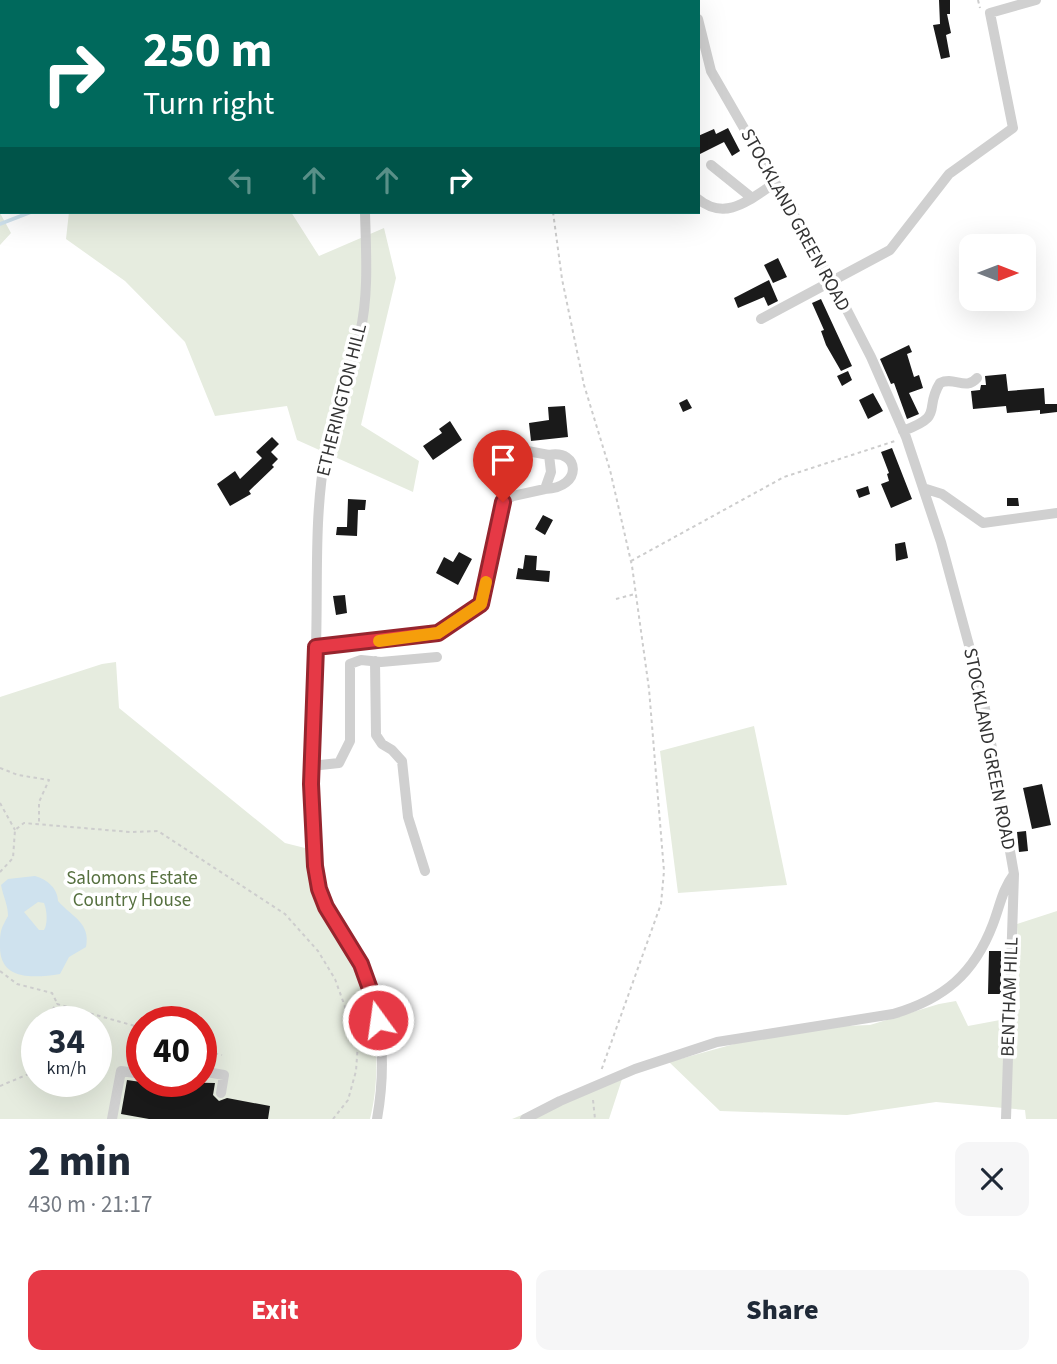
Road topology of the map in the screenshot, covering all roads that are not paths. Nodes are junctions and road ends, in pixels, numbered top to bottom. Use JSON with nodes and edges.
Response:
{"nodes":[{"id":1,"x":1036,"y":0,"type":"edge"},
{"id":2,"x":1001,"y":5,"type":"edge"},
{"id":3,"x":700,"y":27,"type":"edge"},
{"id":4,"x":711,"y":164,"type":"dead end"},
{"id":5,"x":775,"y":183,"type":"junction"},
{"id":6,"x":752,"y":198,"type":"junction"},
{"id":7,"x":700,"y":201,"type":"edge"},
{"id":8,"x":365,"y":214,"type":"edge"},
{"id":9,"x":832,"y":281,"type":"junction"},
{"id":10,"x":761,"y":319,"type":"dead end"},
{"id":11,"x":976,"y":378,"type":"dead end"},
{"id":12,"x":905,"y":434,"type":"junction"},
{"id":13,"x":522,"y":450,"type":"dead end"},
{"id":14,"x":549,"y":454,"type":"junction"},
{"id":15,"x":923,"y":488,"type":"junction"},
{"id":16,"x":545,"y":489,"type":"junction"},
{"id":17,"x":1057,"y":513,"type":"edge"},
{"id":18,"x":316,"y":647,"type":"junction"},
{"id":19,"x":437,"y":657,"type":"dead end"},
{"id":20,"x":375,"y":661,"type":"junction"},
{"id":21,"x":312,"y":766,"type":"junction"},
{"id":22,"x":425,"y":871,"type":"dead end"},
{"id":23,"x":1014,"y":874,"type":"junction"},
{"id":24,"x":126,"y":1071,"type":"edge"},
{"id":25,"x":217,"y":1074,"type":"edge"},
{"id":26,"x":221,"y":1093,"type":"dead end"},
{"id":27,"x":112,"y":1119,"type":"edge"},
{"id":28,"x":377,"y":1119,"type":"edge"},
{"id":29,"x":525,"y":1119,"type":"edge"},
{"id":30,"x":1006,"y":1119,"type":"edge"}],
"edges":[{"from":1,"to":2,"type":"street"},
{"from":2,"to":9,"type":"street"},
{"from":3,"to":5,"type":"street","name":"STOCKLAND GREEN ROAD"},
{"from":4,"to":6,"type":"street"},
{"from":5,"to":6,"type":"street"},
{"from":5,"to":9,"type":"street","name":"STOCKLAND GREEN ROAD"},
{"from":6,"to":7,"type":"street"},
{"from":8,"to":18,"type":"street","name":"ETHERINGTON HILL"},
{"from":9,"to":10,"type":"street"},
{"from":9,"to":12,"type":"street","name":"STOCKLAND GREEN ROAD"},
{"from":11,"to":12,"type":"street"},
{"from":12,"to":15,"type":"street","name":"STOCKLAND GREEN ROAD"},
{"from":13,"to":14,"type":"street"},
{"from":14,"to":16,"type":"street"},
{"from":14,"to":16,"type":"street"},
{"from":15,"to":17,"type":"street"},
{"from":15,"to":23,"type":"street","name":"STOCKLAND GREEN ROAD"},
{"from":16,"to":18,"type":"street"},
{"from":18,"to":21,"type":"street","name":"ETHERINGTON HILL"},
{"from":19,"to":20,"type":"street"},
{"from":20,"to":21,"type":"street"},
{"from":20,"to":22,"type":"street"},
{"from":21,"to":28,"type":"street","name":"ETHERINGTON HILL"},
{"from":23,"to":29,"type":"street","name":"STOCKLAND GREEN ROAD"},
{"from":23,"to":30,"type":"street","name":"BENTHAM HILL"},
{"from":24,"to":27,"type":"street"},
{"from":25,"to":26,"type":"street"}]}
